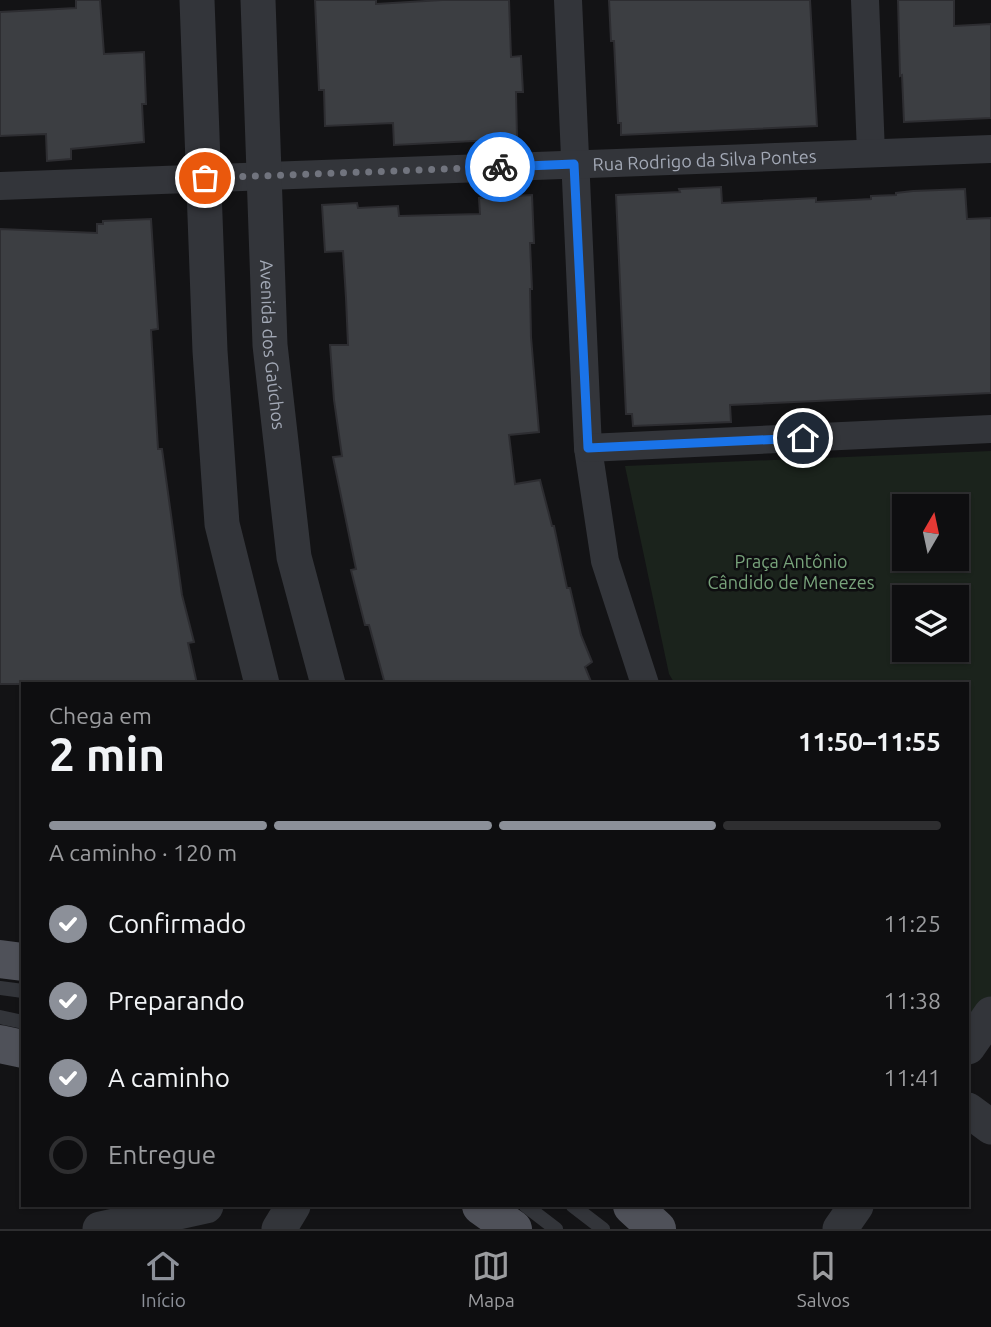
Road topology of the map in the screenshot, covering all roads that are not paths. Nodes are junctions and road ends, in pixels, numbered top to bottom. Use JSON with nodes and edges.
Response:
{"nodes":[{"id":1,"x":197,"y":0,"type":"edge"},
{"id":2,"x":258,"y":0,"type":"edge"},
{"id":3,"x":568,"y":0,"type":"edge"},
{"id":4,"x":865,"y":0,"type":"edge"},
{"id":5,"x":991,"y":149,"type":"edge"},
{"id":6,"x":871,"y":153,"type":"junction"},
{"id":7,"x":574,"y":164,"type":"junction"},
{"id":8,"x":264,"y":176,"type":"junction"},
{"id":9,"x":205,"y":178,"type":"junction"},
{"id":10,"x":0,"y":186,"type":"edge"},
{"id":11,"x":991,"y":429,"type":"edge"},
{"id":12,"x":588,"y":448,"type":"junction"},
{"id":13,"x":262,"y":682,"type":"edge"},
{"id":14,"x":327,"y":682,"type":"edge"},
{"id":15,"x":644,"y":682,"type":"edge"},
{"id":16,"x":0,"y":959,"type":"edge"},
{"id":17,"x":21,"y":962,"type":"edge"},
{"id":18,"x":0,"y":988,"type":"edge"},
{"id":19,"x":21,"y":991,"type":"edge"},
{"id":20,"x":991,"y":1014,"type":"edge"},
{"id":21,"x":0,"y":1017,"type":"edge"},
{"id":22,"x":21,"y":1022,"type":"edge"},
{"id":23,"x":0,"y":1044,"type":"edge"},
{"id":24,"x":969,"y":1045,"type":"edge"},
{"id":25,"x":21,"y":1049,"type":"edge"},
{"id":26,"x":969,"y":1112,"type":"edge"},
{"id":27,"x":991,"y":1127,"type":"edge"},
{"id":28,"x":201,"y":1207,"type":"edge"},
{"id":29,"x":292,"y":1207,"type":"edge"},
{"id":30,"x":482,"y":1207,"type":"edge"},
{"id":31,"x":527,"y":1207,"type":"edge"},
{"id":32,"x":574,"y":1207,"type":"edge"},
{"id":33,"x":633,"y":1207,"type":"edge"},
{"id":34,"x":855,"y":1207,"type":"edge"},
{"id":35,"x":100,"y":1229,"type":"edge"},
{"id":36,"x":279,"y":1229,"type":"edge"},
{"id":37,"x":513,"y":1229,"type":"edge"},
{"id":38,"x":556,"y":1229,"type":"edge"},
{"id":39,"x":603,"y":1229,"type":"edge"},
{"id":40,"x":657,"y":1229,"type":"edge"},
{"id":41,"x":840,"y":1229,"type":"edge"}],
"edges":[{"from":1,"to":9,"type":"street"},
{"from":2,"to":8,"type":"street","name":"Avenida dos Gaúchos"},
{"from":3,"to":7,"type":"street"},
{"from":4,"to":6,"type":"street"},
{"from":5,"to":6,"type":"street","name":"Rua Rodrigo da Silva Pontes"},
{"from":6,"to":7,"type":"street","name":"Rua Rodrigo da Silva Pontes"},
{"from":7,"to":8,"type":"street","name":"Rua Rodrigo da Silva Pontes"},
{"from":7,"to":12,"type":"street"},
{"from":8,"to":9,"type":"street","name":"Rua Rodrigo da Silva Pontes"},
{"from":8,"to":14,"type":"street","name":"Avenida dos Gaúchos"},
{"from":9,"to":10,"type":"street","name":"Rua Rodrigo da Silva Pontes"},
{"from":9,"to":13,"type":"street"},
{"from":11,"to":12,"type":"street"},
{"from":12,"to":15,"type":"street"},
{"from":16,"to":17,"type":"main road"},
{"from":18,"to":19,"type":"lane"},
{"from":20,"to":24,"type":"street"},
{"from":21,"to":22,"type":"lane"},
{"from":23,"to":25,"type":"main road"},
{"from":26,"to":27,"type":"street"},
{"from":28,"to":35,"type":"street"},
{"from":29,"to":36,"type":"street"},
{"from":30,"to":37,"type":"main road"},
{"from":31,"to":38,"type":"lane"},
{"from":32,"to":39,"type":"lane"},
{"from":33,"to":40,"type":"main road"},
{"from":34,"to":41,"type":"street"}]}
